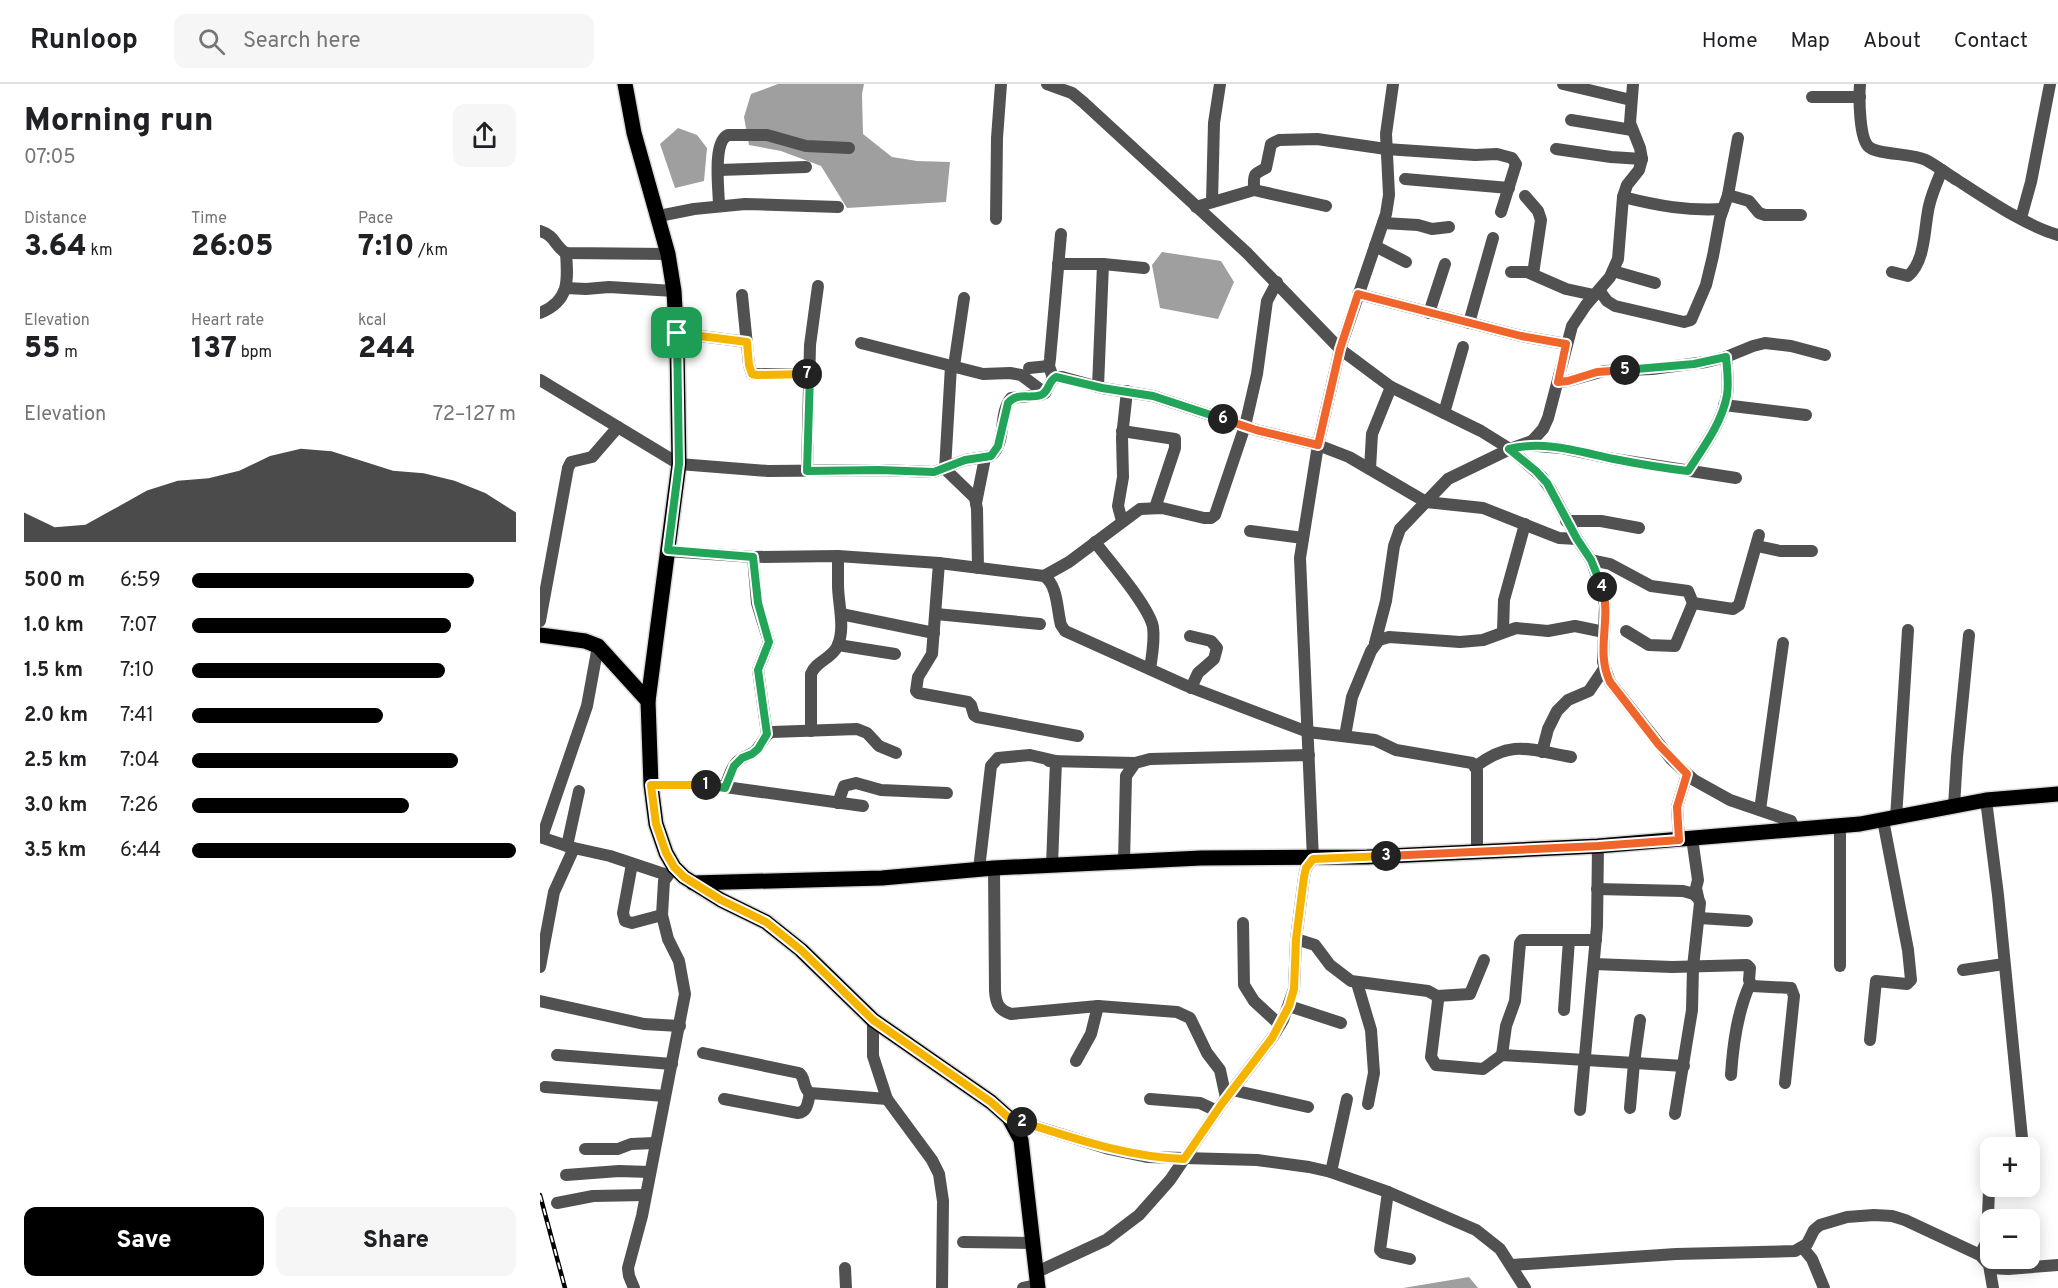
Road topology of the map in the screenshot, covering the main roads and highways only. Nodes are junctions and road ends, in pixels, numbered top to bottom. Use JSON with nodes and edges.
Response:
{"nodes":[{"id":1,"x":625,"y":84,"type":"edge"},
{"id":2,"x":540,"y":634,"type":"edge"},
{"id":3,"x":648,"y":701,"type":"junction"},
{"id":4,"x":2058,"y":794,"type":"edge"},
{"id":5,"x":693,"y":884,"type":"junction"},
{"id":6,"x":1034,"y":1284,"type":"edge"}],
"edges":[{"from":1,"to":3,"type":"main road"},
{"from":2,"to":3,"type":"main road"},
{"from":3,"to":5,"type":"main road"},
{"from":4,"to":5,"type":"main road"},
{"from":5,"to":6,"type":"main road"}]}
